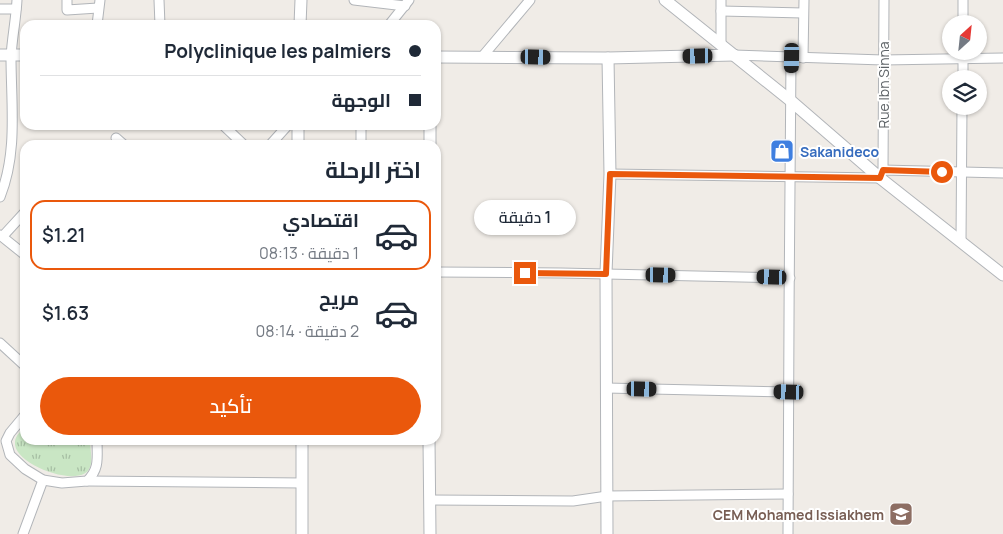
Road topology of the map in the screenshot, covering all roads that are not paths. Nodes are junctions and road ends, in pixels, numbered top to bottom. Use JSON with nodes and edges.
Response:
{"nodes":[{"id":1,"x":67,"y":0,"type":"edge"},
{"id":2,"x":159,"y":0,"type":"edge"},
{"id":3,"x":301,"y":0,"type":"edge"},
{"id":4,"x":354,"y":0,"type":"edge"},
{"id":5,"x":530,"y":0,"type":"edge"},
{"id":6,"x":665,"y":0,"type":"edge"},
{"id":7,"x":721,"y":0,"type":"edge"},
{"id":8,"x":804,"y":0,"type":"edge"},
{"id":9,"x":884,"y":0,"type":"edge"},
{"id":10,"x":963,"y":0,"type":"edge"},
{"id":11,"x":407,"y":3,"type":"edge"},
{"id":12,"x":99,"y":4,"type":"edge"},
{"id":13,"x":17,"y":5,"type":"edge"},
{"id":14,"x":0,"y":9,"type":"edge"},
{"id":15,"x":721,"y":11,"type":"junction"},
{"id":16,"x":803,"y":13,"type":"junction"},
{"id":17,"x":963,"y":15,"type":"edge"},
{"id":18,"x":97,"y":20,"type":"edge"},
{"id":19,"x":160,"y":20,"type":"edge"},
{"id":20,"x":300,"y":20,"type":"edge"},
{"id":21,"x":393,"y":20,"type":"edge"},
{"id":22,"x":721,"y":43,"type":"junction"},
{"id":23,"x":20,"y":55,"type":"edge"},
{"id":24,"x":734,"y":55,"type":"junction"},
{"id":25,"x":6,"y":56,"type":"edge"},
{"id":26,"x":482,"y":56,"type":"junction"},
{"id":27,"x":942,"y":56,"type":"edge"},
{"id":28,"x":441,"y":57,"type":"edge"},
{"id":29,"x":988,"y":57,"type":"edge"},
{"id":30,"x":608,"y":58,"type":"junction"},
{"id":31,"x":792,"y":58,"type":"junction"},
{"id":32,"x":803,"y":58,"type":"junction"},
{"id":33,"x":1003,"y":58,"type":"edge"},
{"id":34,"x":883,"y":60,"type":"junction"},
{"id":35,"x":791,"y":101,"type":"junction"},
{"id":36,"x":962,"y":115,"type":"edge"},
{"id":37,"x":229,"y":130,"type":"edge"},
{"id":38,"x":284,"y":130,"type":"edge"},
{"id":39,"x":116,"y":138,"type":"dead end"},
{"id":40,"x":118,"y":140,"type":"edge"},
{"id":41,"x":239,"y":140,"type":"edge"},
{"id":42,"x":274,"y":140,"type":"edge"},
{"id":43,"x":961,"y":173,"type":"junction"},
{"id":44,"x":1003,"y":173,"type":"edge"},
{"id":45,"x":610,"y":174,"type":"junction"},
{"id":46,"x":882,"y":174,"type":"junction"},
{"id":47,"x":789,"y":176,"type":"junction"},
{"id":48,"x":0,"y":197,"type":"edge"},
{"id":49,"x":20,"y":217,"type":"edge"},
{"id":50,"x":1,"y":235,"type":"edge"},
{"id":51,"x":961,"y":241,"type":"junction"},
{"id":52,"x":20,"y":251,"type":"edge"},
{"id":53,"x":441,"y":272,"type":"edge"},
{"id":54,"x":606,"y":274,"type":"junction"},
{"id":55,"x":1003,"y":275,"type":"edge"},
{"id":56,"x":790,"y":278,"type":"junction"},
{"id":57,"x":0,"y":343,"type":"edge"},
{"id":58,"x":20,"y":361,"type":"edge"},
{"id":59,"x":606,"y":388,"type":"junction"},
{"id":60,"x":789,"y":392,"type":"junction"},
{"id":61,"x":20,"y":421,"type":"edge"},
{"id":62,"x":97,"y":445,"type":"edge"},
{"id":63,"x":302,"y":445,"type":"edge"},
{"id":64,"x":429,"y":445,"type":"edge"},
{"id":65,"x":0,"y":446,"type":"edge"},
{"id":66,"x":10,"y":455,"type":"junction"},
{"id":67,"x":43,"y":480,"type":"junction"},
{"id":68,"x":87,"y":481,"type":"junction"},
{"id":69,"x":302,"y":483,"type":"junction"},
{"id":70,"x":788,"y":494,"type":"junction"},
{"id":71,"x":607,"y":496,"type":"junction"},
{"id":72,"x":430,"y":500,"type":"junction"},
{"id":73,"x":23,"y":534,"type":"edge"},
{"id":74,"x":302,"y":534,"type":"edge"},
{"id":75,"x":430,"y":534,"type":"edge"},
{"id":76,"x":607,"y":534,"type":"edge"},
{"id":77,"x":788,"y":534,"type":"edge"}],
"edges":[{"from":1,"to":12,"type":"street"},
{"from":2,"to":19,"type":"street"},
{"from":3,"to":20,"type":"street"},
{"from":4,"to":11,"type":"street"},
{"from":5,"to":26,"type":"street"},
{"from":6,"to":22,"type":"street"},
{"from":7,"to":15,"type":"street"},
{"from":8,"to":16,"type":"street"},
{"from":9,"to":34,"type":"street","name":"Rue Ibn Sinna"},
{"from":10,"to":17,"type":"street"},
{"from":11,"to":21,"type":"street"},
{"from":12,"to":18,"type":"street"},
{"from":13,"to":14,"type":"street"},
{"from":13,"to":25,"type":"street"},
{"from":15,"to":16,"type":"street"},
{"from":15,"to":22,"type":"street"},
{"from":16,"to":32,"type":"street"},
{"from":22,"to":24,"type":"street"},
{"from":23,"to":25,"type":"street"},
{"from":24,"to":30,"type":"street"},
{"from":24,"to":31,"type":"street"},
{"from":24,"to":35,"type":"street"},
{"from":25,"to":48,"type":"street"},
{"from":26,"to":28,"type":"street"},
{"from":26,"to":30,"type":"street"},
{"from":27,"to":34,"type":"street"},
{"from":29,"to":33,"type":"street"},
{"from":30,"to":45,"type":"street"},
{"from":31,"to":32,"type":"street"},
{"from":31,"to":35,"type":"street"},
{"from":32,"to":34,"type":"street"},
{"from":34,"to":46,"type":"street","name":"Rue Ibn Sinna"},
{"from":35,"to":46,"type":"street"},
{"from":35,"to":47,"type":"street"},
{"from":36,"to":43,"type":"street"},
{"from":37,"to":41,"type":"street"},
{"from":38,"to":42,"type":"street"},
{"from":39,"to":40,"type":"street"},
{"from":43,"to":44,"type":"street"},
{"from":43,"to":46,"type":"street"},
{"from":43,"to":51,"type":"street"},
{"from":45,"to":47,"type":"street"},
{"from":45,"to":54,"type":"street"},
{"from":46,"to":47,"type":"street"},
{"from":46,"to":51,"type":"street"},
{"from":47,"to":56,"type":"street"},
{"from":49,"to":50,"type":"street"},
{"from":50,"to":52,"type":"street"},
{"from":51,"to":55,"type":"street"},
{"from":53,"to":54,"type":"street"},
{"from":54,"to":56,"type":"street"},
{"from":54,"to":59,"type":"street"},
{"from":56,"to":60,"type":"street"},
{"from":57,"to":58,"type":"street"},
{"from":59,"to":60,"type":"street"},
{"from":59,"to":71,"type":"street"},
{"from":60,"to":70,"type":"street"},
{"from":61,"to":66,"type":"street"},
{"from":62,"to":68,"type":"street"},
{"from":63,"to":69,"type":"street"},
{"from":64,"to":72,"type":"street"},
{"from":65,"to":66,"type":"street"},
{"from":66,"to":67,"type":"street"},
{"from":67,"to":68,"type":"street"},
{"from":67,"to":73,"type":"street"},
{"from":68,"to":69,"type":"street"},
{"from":69,"to":74,"type":"street"},
{"from":70,"to":71,"type":"street"},
{"from":70,"to":77,"type":"street"},
{"from":71,"to":72,"type":"street"},
{"from":71,"to":76,"type":"street"},
{"from":72,"to":75,"type":"street"}]}
